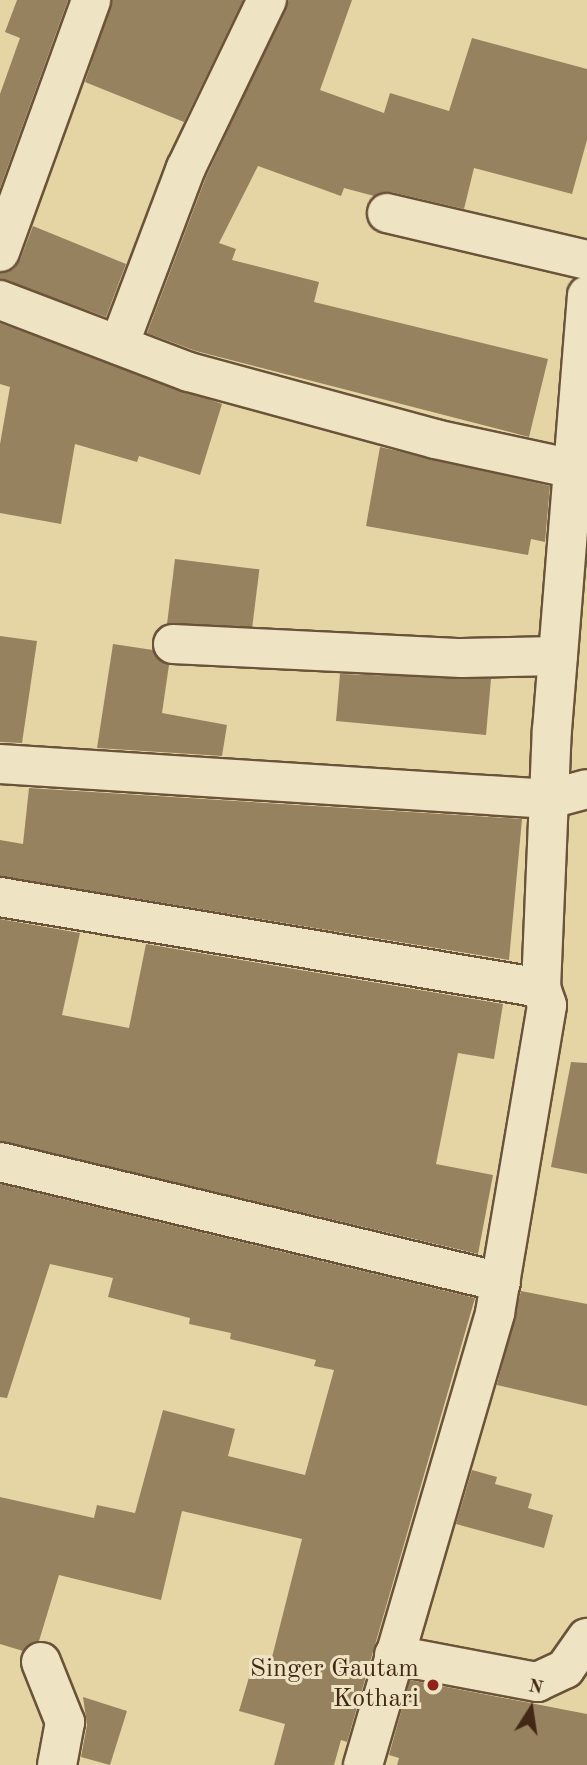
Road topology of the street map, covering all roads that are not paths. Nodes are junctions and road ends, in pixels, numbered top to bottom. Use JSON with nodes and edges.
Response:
{"nodes":[{"id":1,"x":91,"y":0,"type":"edge"},
{"id":2,"x":267,"y":0,"type":"edge"},
{"id":3,"x":387,"y":213,"type":"dead end"},
{"id":4,"x":0,"y":252,"type":"edge"},
{"id":5,"x":587,"y":260,"type":"edge"},
{"id":6,"x":0,"y":300,"type":"edge"},
{"id":7,"x":586,"y":318,"type":"edge"},
{"id":8,"x":119,"y":345,"type":"junction"},
{"id":9,"x":580,"y":472,"type":"edge"},
{"id":10,"x":173,"y":644,"type":"dead end"},
{"id":11,"x":558,"y":656,"type":"junction"},
{"id":12,"x":0,"y":764,"type":"edge"},
{"id":13,"x":587,"y":789,"type":"edge"},
{"id":14,"x":550,"y":799,"type":"junction"},
{"id":15,"x":0,"y":897,"type":"edge"},
{"id":16,"x":541,"y":988,"type":"junction"},
{"id":17,"x":0,"y":1162,"type":"edge"},
{"id":18,"x":501,"y":1282,"type":"junction"},
{"id":19,"x":587,"y":1638,"type":"edge"},
{"id":20,"x":394,"y":1655,"type":"junction"},
{"id":21,"x":41,"y":1662,"type":"dead end"},
{"id":22,"x":373,"y":1763,"type":"edge"},
{"id":23,"x":57,"y":1765,"type":"edge"}],
"edges":[{"from":1,"to":4,"type":"street"},
{"from":2,"to":8,"type":"street"},
{"from":3,"to":5,"type":"street"},
{"from":6,"to":8,"type":"street"},
{"from":7,"to":9,"type":"street"},
{"from":8,"to":9,"type":"street"},
{"from":9,"to":11,"type":"street"},
{"from":10,"to":11,"type":"street"},
{"from":11,"to":14,"type":"street"},
{"from":12,"to":14,"type":"street"},
{"from":13,"to":14,"type":"street"},
{"from":14,"to":16,"type":"street"},
{"from":15,"to":16,"type":"street"},
{"from":16,"to":18,"type":"street"},
{"from":17,"to":18,"type":"street"},
{"from":18,"to":20,"type":"street"},
{"from":19,"to":20,"type":"street"},
{"from":20,"to":22,"type":"street"},
{"from":21,"to":23,"type":"street"}]}
